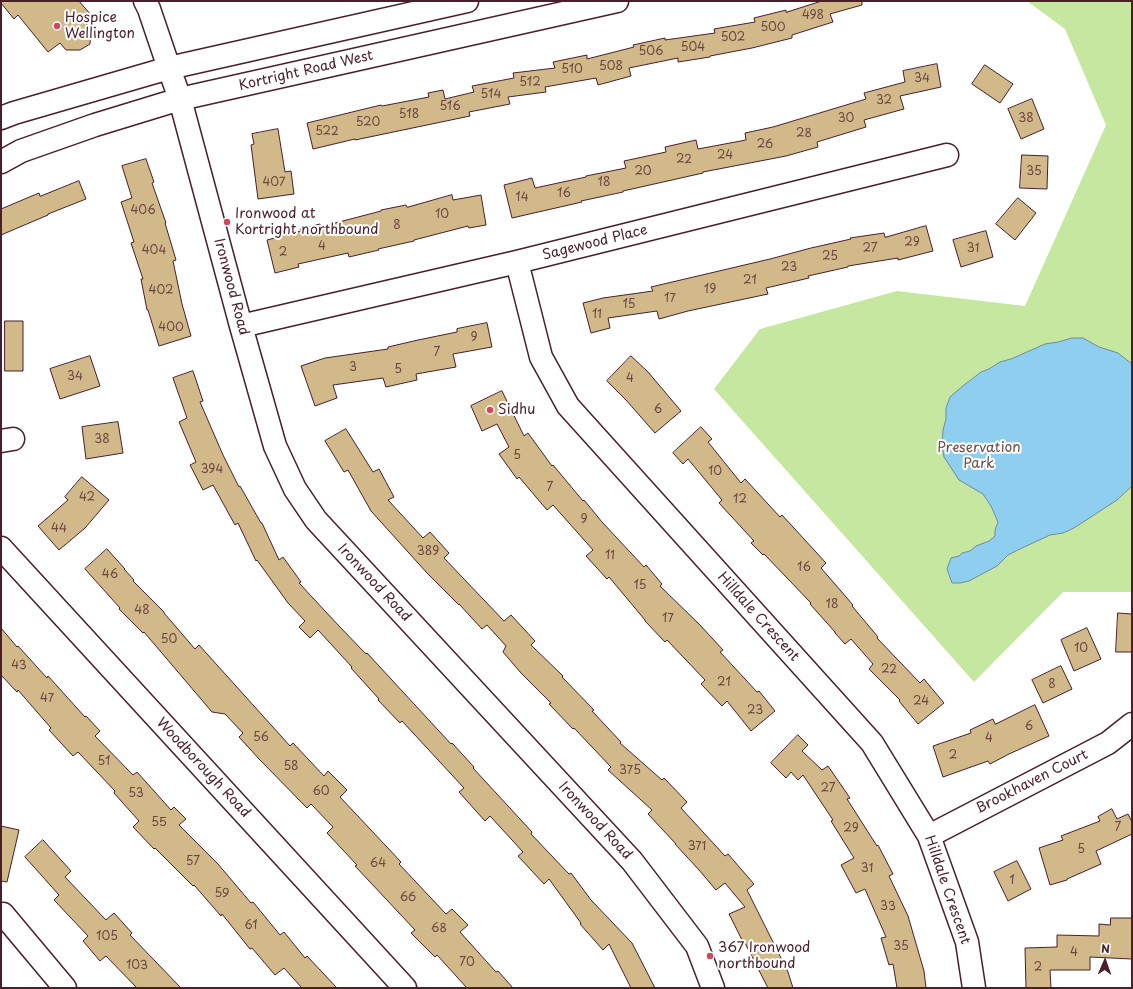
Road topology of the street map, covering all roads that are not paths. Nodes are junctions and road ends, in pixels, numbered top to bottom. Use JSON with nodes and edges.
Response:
{"nodes":[{"id":1,"x":145,"y":1,"type":"edge"},
{"id":2,"x":467,"y":1,"type":"edge"},
{"id":3,"x":617,"y":1,"type":"edge"},
{"id":4,"x":169,"y":68,"type":"junction"},
{"id":5,"x":180,"y":99,"type":"junction"},
{"id":6,"x":1,"y":118,"type":"edge"},
{"id":7,"x":947,"y":155,"type":"dead end"},
{"id":8,"x":1,"y":162,"type":"edge"},
{"id":9,"x":517,"y":262,"type":"junction"},
{"id":10,"x":241,"y":326,"type":"junction"},
{"id":11,"x":1,"y":548,"type":"edge"},
{"id":12,"x":1132,"y":724,"type":"edge"},
{"id":13,"x":929,"y":836,"type":"junction"},
{"id":14,"x":1,"y":914,"type":"edge"},
{"id":15,"x":66,"y":988,"type":"edge"},
{"id":16,"x":405,"y":988,"type":"edge"},
{"id":17,"x":713,"y":988,"type":"edge"},
{"id":18,"x":974,"y":988,"type":"edge"}],
"edges":[{"from":1,"to":4,"type":"street","name":"Ironwood Road"},
{"from":2,"to":4,"type":"street"},
{"from":3,"to":5,"type":"street","name":"Kortright Road West"},
{"from":4,"to":5,"type":"street","name":"Ironwood Road"},
{"from":4,"to":6,"type":"street"},
{"from":5,"to":8,"type":"street","name":"Kortright Road West"},
{"from":5,"to":10,"type":"street","name":"Ironwood Road"},
{"from":7,"to":9,"type":"street","name":"Sagewood Place"},
{"from":9,"to":10,"type":"street","name":"Sagewood Place"},
{"from":9,"to":13,"type":"street","name":"Hilldale Crescent"},
{"from":10,"to":17,"type":"street","name":"Ironwood Road"},
{"from":11,"to":16,"type":"street","name":"Woodborough Road"},
{"from":12,"to":13,"type":"street","name":"Brookhaven Court"},
{"from":13,"to":18,"type":"street","name":"Hilldale Crescent"},
{"from":14,"to":15,"type":"street"}]}
